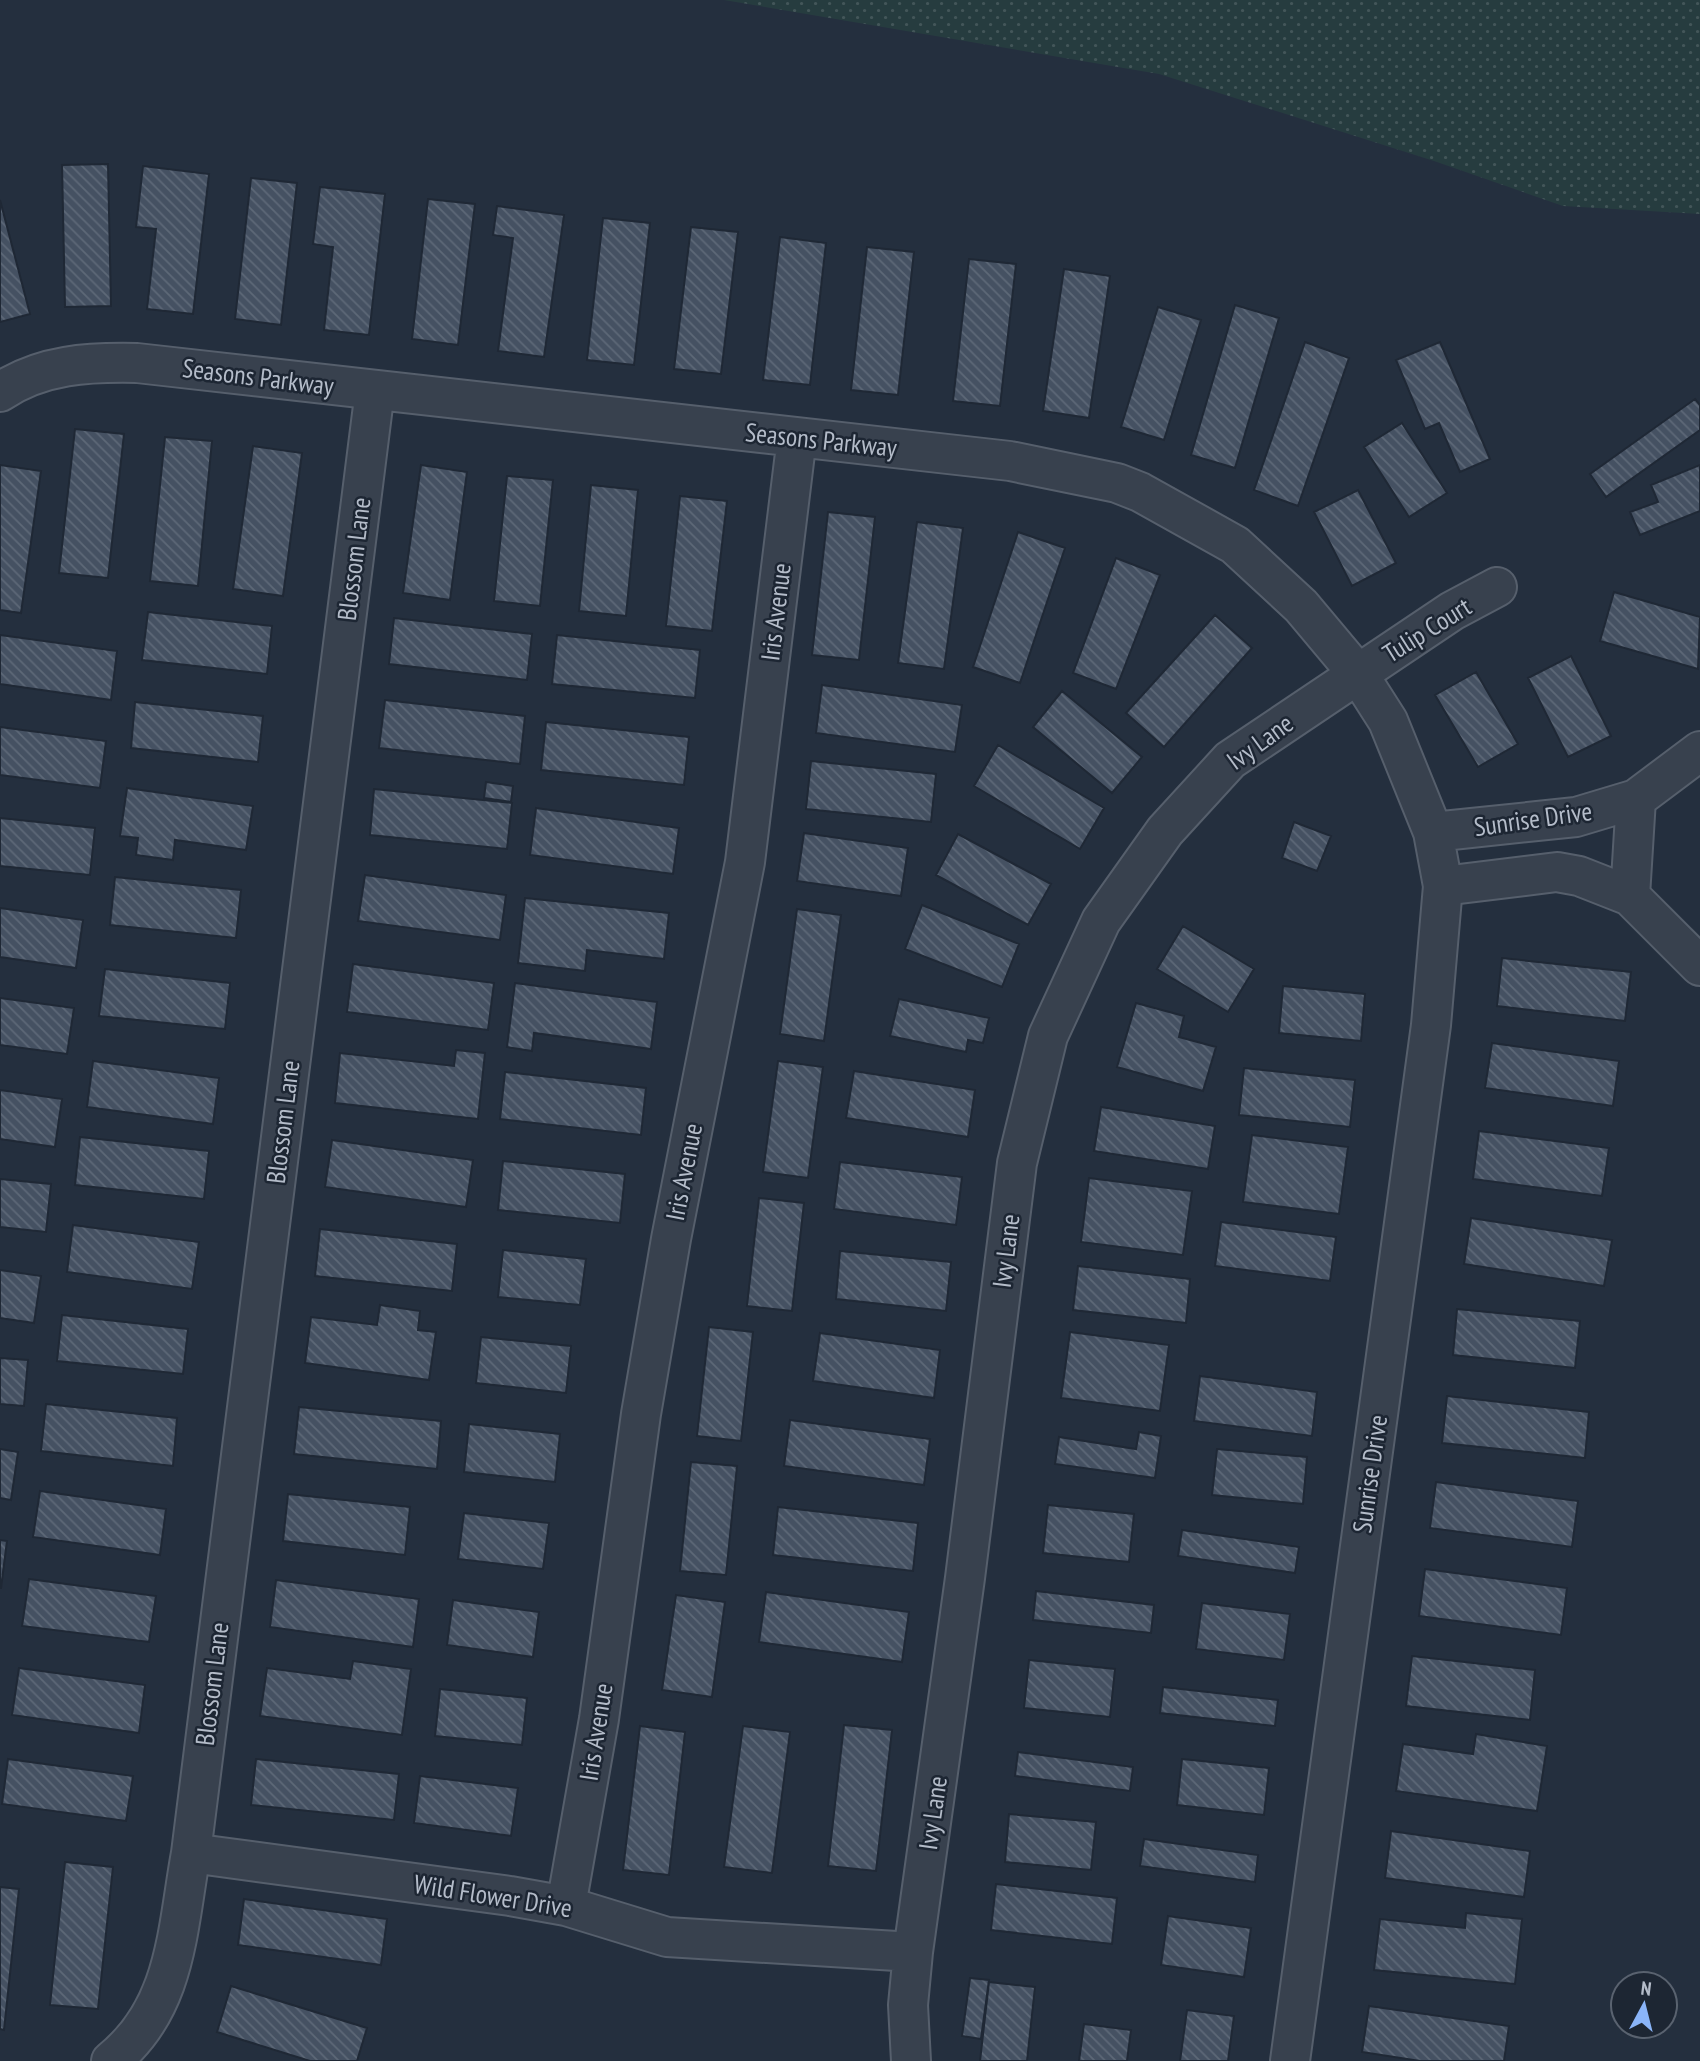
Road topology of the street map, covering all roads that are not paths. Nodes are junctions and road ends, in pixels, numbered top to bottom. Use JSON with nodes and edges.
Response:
{"nodes":[{"id":1,"x":7,"y":387,"type":"edge"},
{"id":2,"x":375,"y":390,"type":"junction"},
{"id":3,"x":797,"y":437,"type":"junction"},
{"id":4,"x":1497,"y":587,"type":"dead end"},
{"id":5,"x":1358,"y":674,"type":"junction"},
{"id":6,"x":1700,"y":751,"type":"edge"},
{"id":7,"x":1636,"y":799,"type":"junction"},
{"id":8,"x":1438,"y":859,"type":"junction"},
{"id":9,"x":1630,"y":896,"type":"junction"},
{"id":10,"x":1700,"y":966,"type":"edge"},
{"id":11,"x":191,"y":1853,"type":"junction"},
{"id":12,"x":566,"y":1906,"type":"junction"},
{"id":13,"x":913,"y":1952,"type":"junction"},
{"id":14,"x":111,"y":2061,"type":"edge"},
{"id":15,"x":911,"y":2061,"type":"edge"},
{"id":16,"x":1290,"y":2061,"type":"edge"}],
"edges":[{"from":1,"to":2,"type":"street","name":"Seasons Parkway"},
{"from":2,"to":3,"type":"street","name":"Seasons Parkway"},
{"from":2,"to":11,"type":"street","name":"Blossom Lane"},
{"from":3,"to":5,"type":"street","name":"Seasons Parkway"},
{"from":3,"to":12,"type":"street","name":"Iris Avenue"},
{"from":4,"to":5,"type":"street","name":"Tulip Court"},
{"from":5,"to":8,"type":"street","name":"Seasons Parkway"},
{"from":5,"to":13,"type":"street","name":"Ivy Lane"},
{"from":6,"to":7,"type":"street","name":"Sunrise Drive"},
{"from":7,"to":8,"type":"street","name":"Sunrise Drive"},
{"from":7,"to":9,"type":"street"},
{"from":8,"to":9,"type":"street","name":"Sunrise Drive"},
{"from":8,"to":16,"type":"street","name":"Sunrise Drive"},
{"from":9,"to":10,"type":"street"},
{"from":11,"to":12,"type":"street","name":"Wild Flower Drive"},
{"from":11,"to":14,"type":"street"},
{"from":12,"to":13,"type":"street","name":"Wild Flower Drive"},
{"from":13,"to":15,"type":"street"}]}
